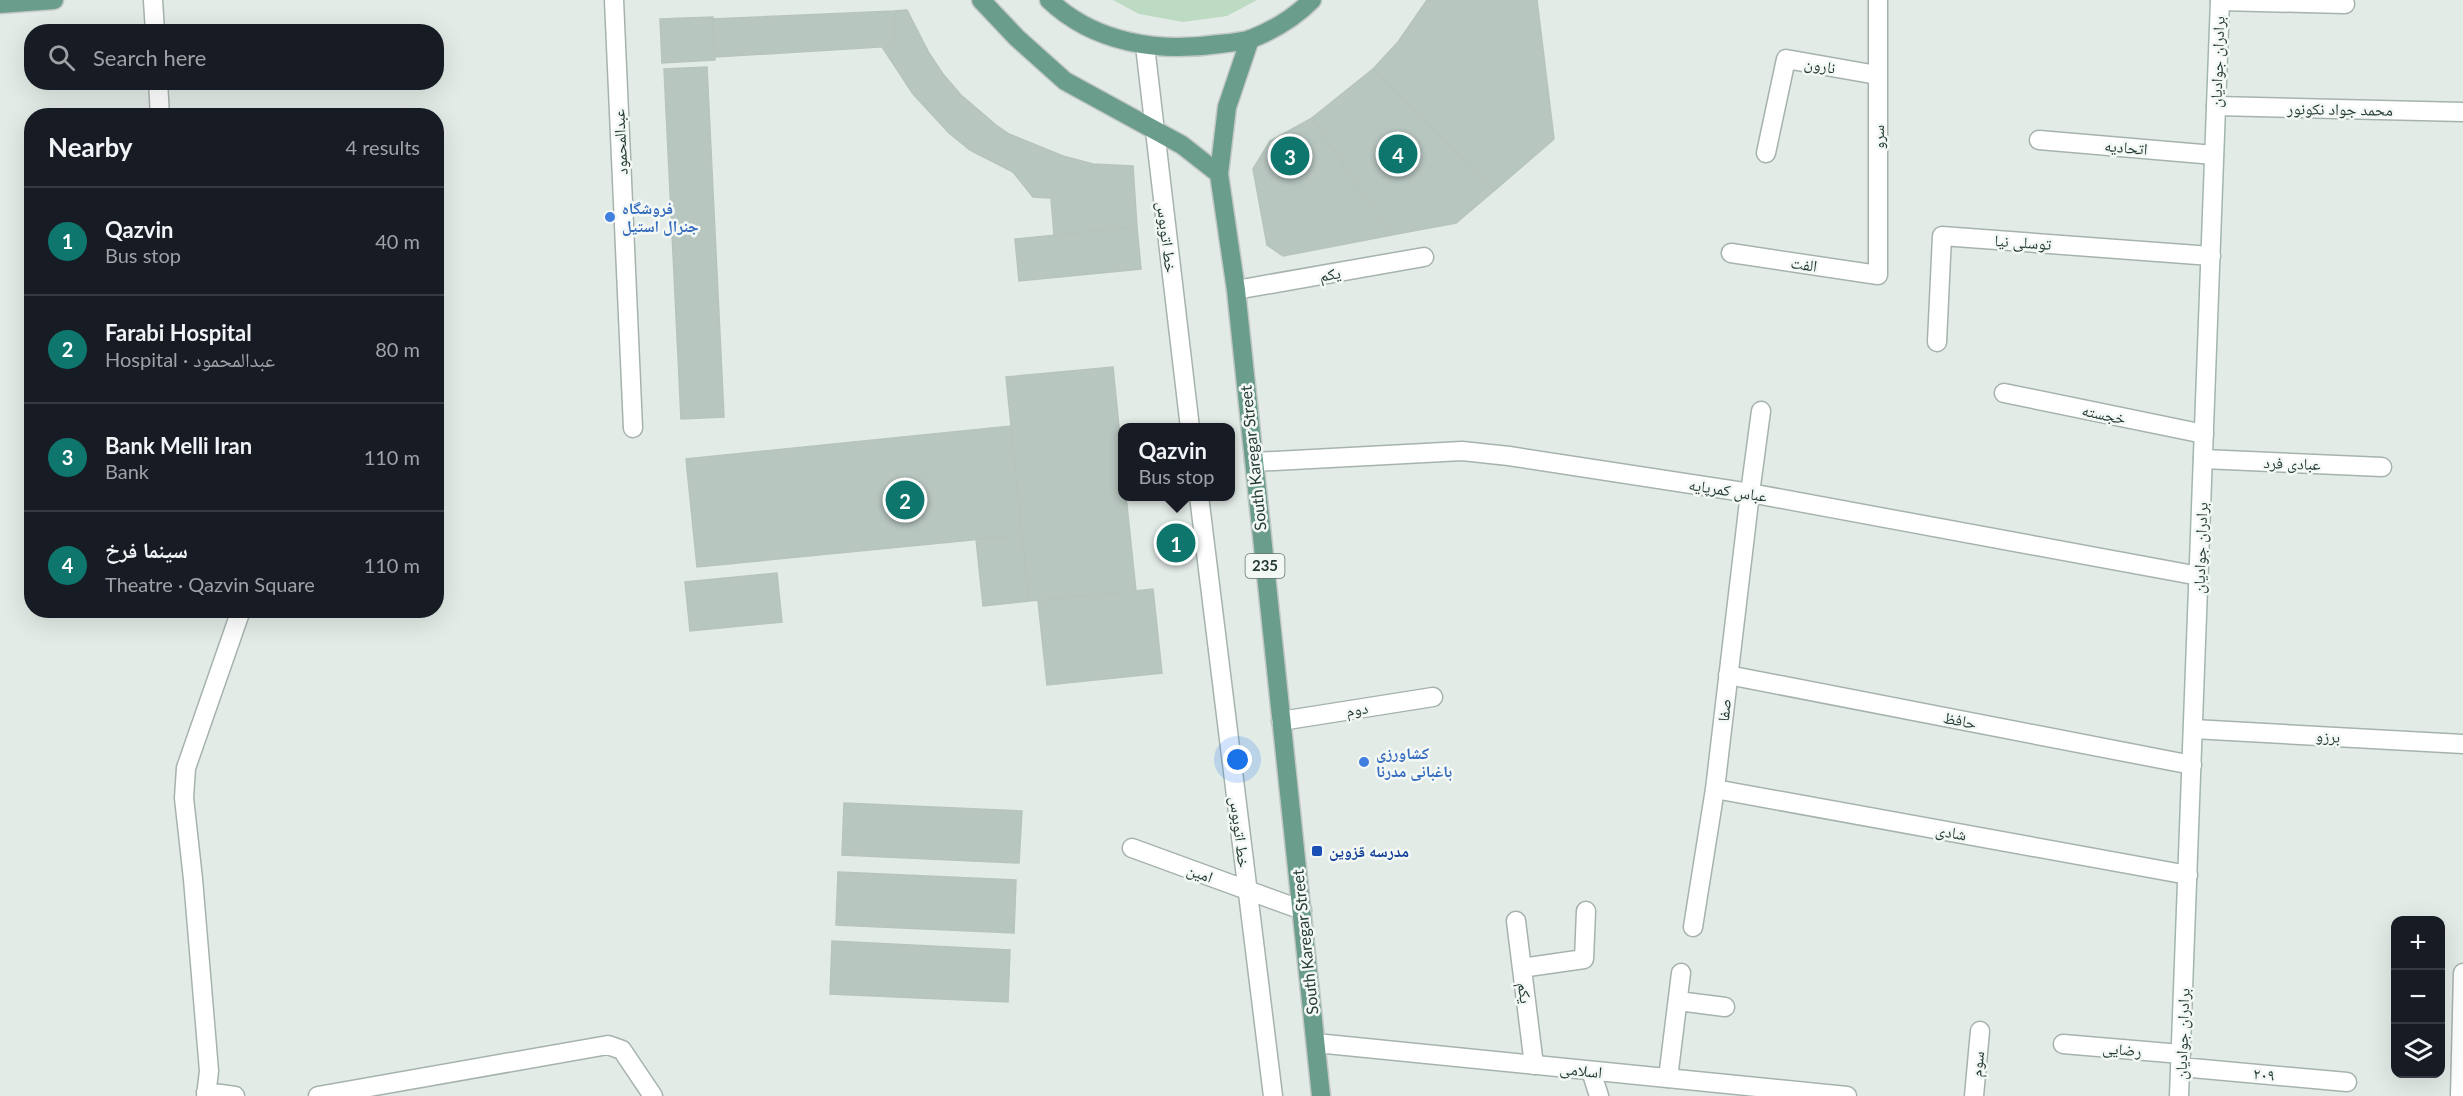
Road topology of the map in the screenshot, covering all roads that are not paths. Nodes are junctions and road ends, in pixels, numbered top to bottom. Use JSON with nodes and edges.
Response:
{"nodes":[{"id":1,"x":54,"y":0,"type":"edge"},
{"id":2,"x":153,"y":0,"type":"edge"},
{"id":3,"x":614,"y":0,"type":"edge"},
{"id":4,"x":981,"y":0,"type":"edge"},
{"id":5,"x":1049,"y":0,"type":"edge"},
{"id":6,"x":1312,"y":0,"type":"edge"},
{"id":7,"x":1878,"y":0,"type":"edge"},
{"id":8,"x":2220,"y":0,"type":"edge"},
{"id":9,"x":0,"y":4,"type":"edge"},
{"id":10,"x":2345,"y":4,"type":"dead end"},
{"id":11,"x":154,"y":24,"type":"edge"},
{"id":12,"x":1250,"y":39,"type":"junction"},
{"id":13,"x":1145,"y":46,"type":"junction"},
{"id":14,"x":1877,"y":75,"type":"junction"},
{"id":15,"x":158,"y":90,"type":"edge"},
{"id":16,"x":2216,"y":106,"type":"junction"},
{"id":17,"x":160,"y":108,"type":"edge"},
{"id":18,"x":2463,"y":112,"type":"edge"},
{"id":19,"x":1154,"y":131,"type":"junction"},
{"id":20,"x":2039,"y":140,"type":"dead end"},
{"id":21,"x":1766,"y":153,"type":"dead end"},
{"id":22,"x":2214,"y":154,"type":"junction"},
{"id":23,"x":1219,"y":174,"type":"junction"},
{"id":24,"x":1731,"y":253,"type":"dead end"},
{"id":25,"x":2211,"y":256,"type":"junction"},
{"id":26,"x":1424,"y":257,"type":"dead end"},
{"id":27,"x":1878,"y":274,"type":"joint"},
{"id":28,"x":1236,"y":290,"type":"junction"},
{"id":29,"x":1937,"y":342,"type":"dead end"},
{"id":30,"x":2004,"y":393,"type":"dead end"},
{"id":31,"x":1761,"y":411,"type":"dead end"},
{"id":32,"x":1189,"y":423,"type":"edge"},
{"id":33,"x":633,"y":428,"type":"dead end"},
{"id":34,"x":2204,"y":434,"type":"junction"},
{"id":35,"x":2203,"y":459,"type":"junction"},
{"id":36,"x":1254,"y":462,"type":"junction"},
{"id":37,"x":2382,"y":467,"type":"dead end"},
{"id":38,"x":1750,"y":493,"type":"junction"},
{"id":39,"x":1200,"y":501,"type":"edge"},
{"id":40,"x":2199,"y":576,"type":"junction"},
{"id":41,"x":238,"y":618,"type":"edge"},
{"id":42,"x":1728,"y":675,"type":"junction"},
{"id":43,"x":1433,"y":698,"type":"dead end"},
{"id":44,"x":1281,"y":721,"type":"junction"},
{"id":45,"x":2193,"y":729,"type":"junction"},
{"id":46,"x":2463,"y":744,"type":"edge"},
{"id":47,"x":2192,"y":765,"type":"junction"},
{"id":48,"x":1715,"y":789,"type":"junction"},
{"id":49,"x":1132,"y":848,"type":"dead end"},
{"id":50,"x":2188,"y":875,"type":"junction"},
{"id":51,"x":1302,"y":910,"type":"junction"},
{"id":52,"x":1586,"y":911,"type":"dead end"},
{"id":53,"x":1516,"y":921,"type":"dead end"},
{"id":54,"x":1693,"y":927,"type":"dead end"},
{"id":55,"x":1522,"y":968,"type":"junction"},
{"id":56,"x":1681,"y":973,"type":"dead end"},
{"id":57,"x":2463,"y":973,"type":"edge"},
{"id":58,"x":1678,"y":1001,"type":"junction"},
{"id":59,"x":1725,"y":1007,"type":"dead end"},
{"id":60,"x":1980,"y":1031,"type":"dead end"},
{"id":61,"x":1316,"y":1043,"type":"junction"},
{"id":62,"x":2063,"y":1044,"type":"dead end"},
{"id":63,"x":2181,"y":1060,"type":"junction"},
{"id":64,"x":1534,"y":1065,"type":"junction"},
{"id":65,"x":1591,"y":1071,"type":"junction"},
{"id":66,"x":1668,"y":1078,"type":"junction"},
{"id":67,"x":2347,"y":1082,"type":"dead end"},
{"id":68,"x":1775,"y":1092,"type":"edge"},
{"id":69,"x":206,"y":1094,"type":"edge"},
{"id":70,"x":236,"y":1096,"type":"edge"},
{"id":71,"x":318,"y":1096,"type":"edge"},
{"id":72,"x":653,"y":1096,"type":"edge"},
{"id":73,"x":1273,"y":1096,"type":"edge"},
{"id":74,"x":1321,"y":1096,"type":"edge"},
{"id":75,"x":1599,"y":1096,"type":"edge"},
{"id":76,"x":1847,"y":1096,"type":"edge"},
{"id":77,"x":1974,"y":1096,"type":"edge"},
{"id":78,"x":2179,"y":1096,"type":"edge"},
{"id":79,"x":2460,"y":1096,"type":"edge"}],
"edges":[{"from":1,"to":9,"type":"main road"},
{"from":2,"to":11,"type":"street"},
{"from":3,"to":33,"type":"street","name":"عبدالمحمود"},
{"from":4,"to":19,"type":"main road"},
{"from":5,"to":13,"type":"main road"},
{"from":6,"to":12,"type":"main road"},
{"from":7,"to":14,"type":"street","name":"سرو"},
{"from":8,"to":10,"type":"street"},
{"from":8,"to":16,"type":"street","name":"برادران جوادیان"},
{"from":12,"to":13,"type":"main road"},
{"from":12,"to":23,"type":"main road","name":"South Karegar Street","number":"235"},
{"from":13,"to":19,"type":"street","name":"خط اتوبوس"},
{"from":14,"to":21,"type":"street","name":"نارون"},
{"from":14,"to":27,"type":"street","name":"سرو"},
{"from":15,"to":17,"type":"street"},
{"from":16,"to":18,"type":"street","name":"محمد جواد نکونور"},
{"from":16,"to":22,"type":"street","name":"برادران جوادیان"},
{"from":19,"to":23,"type":"main road"},
{"from":19,"to":32,"type":"street","name":"خط اتوبوس"},
{"from":20,"to":22,"type":"street","name":"اتحادیه"},
{"from":22,"to":25,"type":"street","name":"برادران جوادیان"},
{"from":23,"to":28,"type":"main road","name":"South Karegar Street","number":"235"},
{"from":24,"to":27,"type":"street","name":"الفت"},
{"from":25,"to":29,"type":"street","name":"توسلی نیا"},
{"from":25,"to":34,"type":"street","name":"برادران جوادیان"},
{"from":26,"to":28,"type":"street","name":"یکم"},
{"from":28,"to":36,"type":"main road","name":"South Karegar Street","number":"235"},
{"from":30,"to":34,"type":"street","name":"خجسته"},
{"from":31,"to":38,"type":"street"},
{"from":34,"to":35,"type":"street","name":"برادران جوادیان"},
{"from":35,"to":37,"type":"street","name":"عبادی فرد"},
{"from":35,"to":40,"type":"street","name":"برادران جوادیان"},
{"from":36,"to":38,"type":"street","name":"عباس کمرپایه"},
{"from":36,"to":44,"type":"main road","name":"South Karegar Street","number":"235"},
{"from":38,"to":40,"type":"street","name":"عباس کمرپایه"},
{"from":38,"to":42,"type":"street","name":"صفا"},
{"from":39,"to":73,"type":"street","name":"خط اتوبوس"},
{"from":40,"to":45,"type":"street","name":"برادران جوادیان"},
{"from":41,"to":69,"type":"street"},
{"from":42,"to":47,"type":"street","name":"حافظ"},
{"from":42,"to":48,"type":"street","name":"صفا"},
{"from":43,"to":44,"type":"street","name":"دوم"},
{"from":44,"to":51,"type":"main road","name":"South Karegar Street","number":"235"},
{"from":45,"to":46,"type":"street","name":"برزو"},
{"from":45,"to":47,"type":"street","name":"برادران جوادیان"},
{"from":47,"to":50,"type":"street","name":"برادران جوادیان"},
{"from":48,"to":50,"type":"street","name":"شادی"},
{"from":48,"to":54,"type":"street","name":"صفا"},
{"from":49,"to":51,"type":"street","name":"امین"},
{"from":50,"to":63,"type":"street","name":"برادران جوادیان"},
{"from":51,"to":61,"type":"main road","name":"South Karegar Street","number":"235"},
{"from":52,"to":55,"type":"street"},
{"from":53,"to":55,"type":"street","name":"یکم"},
{"from":55,"to":64,"type":"street","name":"یکم"},
{"from":56,"to":58,"type":"street"},
{"from":57,"to":79,"type":"street"},
{"from":58,"to":59,"type":"street"},
{"from":58,"to":66,"type":"street"},
{"from":60,"to":77,"type":"street","name":"سوم"},
{"from":61,"to":64,"type":"street","name":"اسلامی"},
{"from":61,"to":74,"type":"main road","name":"South Karegar Street","number":"235"},
{"from":62,"to":63,"type":"street","name":"رضایی"},
{"from":63,"to":67,"type":"street","name":"۲۰۹"},
{"from":63,"to":78,"type":"street","name":"برادران جوادیان"},
{"from":64,"to":65,"type":"street","name":"اسلامی"},
{"from":65,"to":66,"type":"street","name":"اسلامی"},
{"from":65,"to":75,"type":"street"},
{"from":66,"to":68,"type":"street","name":"اسلامی"},
{"from":68,"to":76,"type":"street","name":"اسلامی"},
{"from":69,"to":70,"type":"street"},
{"from":71,"to":72,"type":"street"}]}
